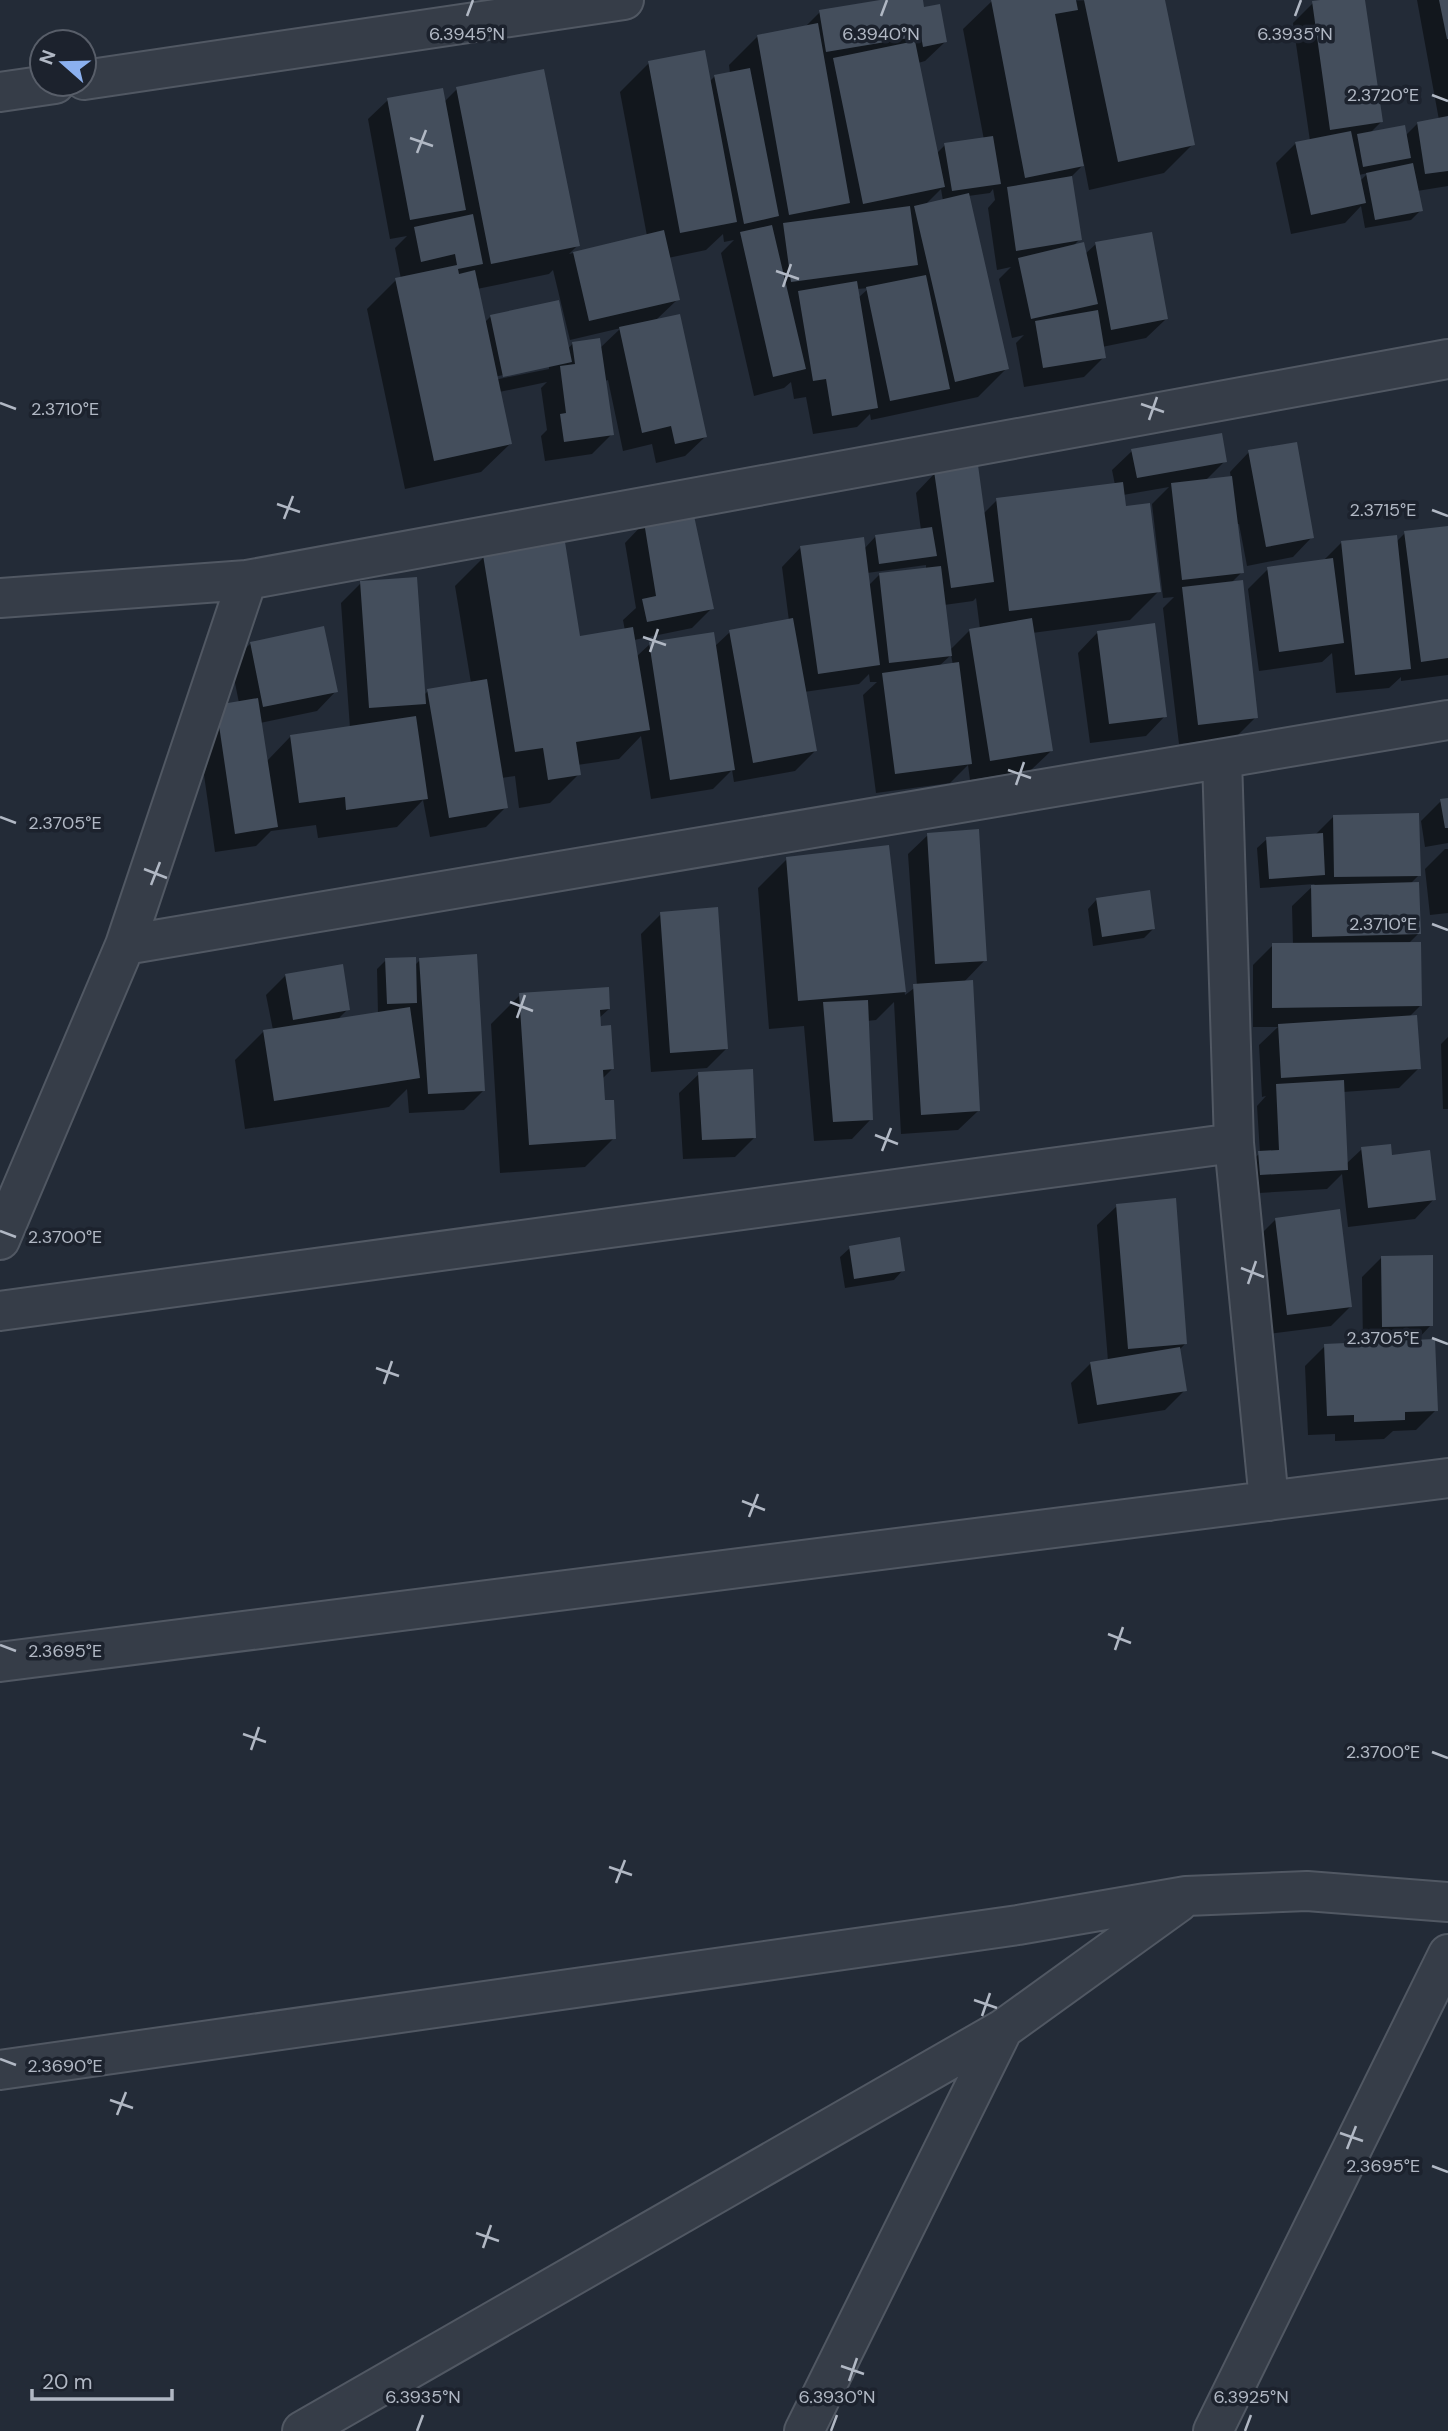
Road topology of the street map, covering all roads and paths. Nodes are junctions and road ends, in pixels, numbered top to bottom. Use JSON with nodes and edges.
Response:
{"nodes":[{"id":1,"x":624,"y":0,"type":"edge"},
{"id":2,"x":98,"y":78,"type":"edge"},
{"id":3,"x":28,"y":88,"type":"edge"},
{"id":4,"x":0,"y":92,"type":"edge"},
{"id":5,"x":1448,"y":359,"type":"edge"},
{"id":6,"x":247,"y":580,"type":"junction"},
{"id":7,"x":0,"y":598,"type":"edge"},
{"id":8,"x":1448,"y":720,"type":"edge"},
{"id":9,"x":1222,"y":759,"type":"junction"},
{"id":10,"x":125,"y":944,"type":"junction"},
{"id":11,"x":1234,"y":1143,"type":"junction"},
{"id":12,"x":0,"y":1240,"type":"edge"},
{"id":13,"x":0,"y":1311,"type":"edge"},
{"id":14,"x":1448,"y":1478,"type":"edge"},
{"id":15,"x":1269,"y":1501,"type":"junction"},
{"id":16,"x":0,"y":1662,"type":"edge"},
{"id":17,"x":1186,"y":1896,"type":"junction"},
{"id":18,"x":1448,"y":1902,"type":"edge"},
{"id":19,"x":1448,"y":1954,"type":"edge"},
{"id":20,"x":1003,"y":2029,"type":"junction"},
{"id":21,"x":0,"y":2070,"type":"edge"},
{"id":22,"x":302,"y":2431,"type":"edge"},
{"id":23,"x":804,"y":2431,"type":"edge"},
{"id":24,"x":1213,"y":2431,"type":"edge"}],
"edges":[{"from":1,"to":2,"type":"street"},
{"from":3,"to":4,"type":"street"},
{"from":5,"to":6,"type":"street"},
{"from":6,"to":7,"type":"street"},
{"from":6,"to":10,"type":"street"},
{"from":8,"to":9,"type":"street"},
{"from":9,"to":10,"type":"street"},
{"from":9,"to":11,"type":"street"},
{"from":10,"to":12,"type":"street"},
{"from":11,"to":13,"type":"street"},
{"from":11,"to":15,"type":"street"},
{"from":14,"to":15,"type":"street"},
{"from":15,"to":16,"type":"street"},
{"from":17,"to":18,"type":"street"},
{"from":17,"to":20,"type":"street"},
{"from":17,"to":21,"type":"street"},
{"from":19,"to":24,"type":"street"},
{"from":20,"to":22,"type":"street"},
{"from":20,"to":23,"type":"street"}]}
